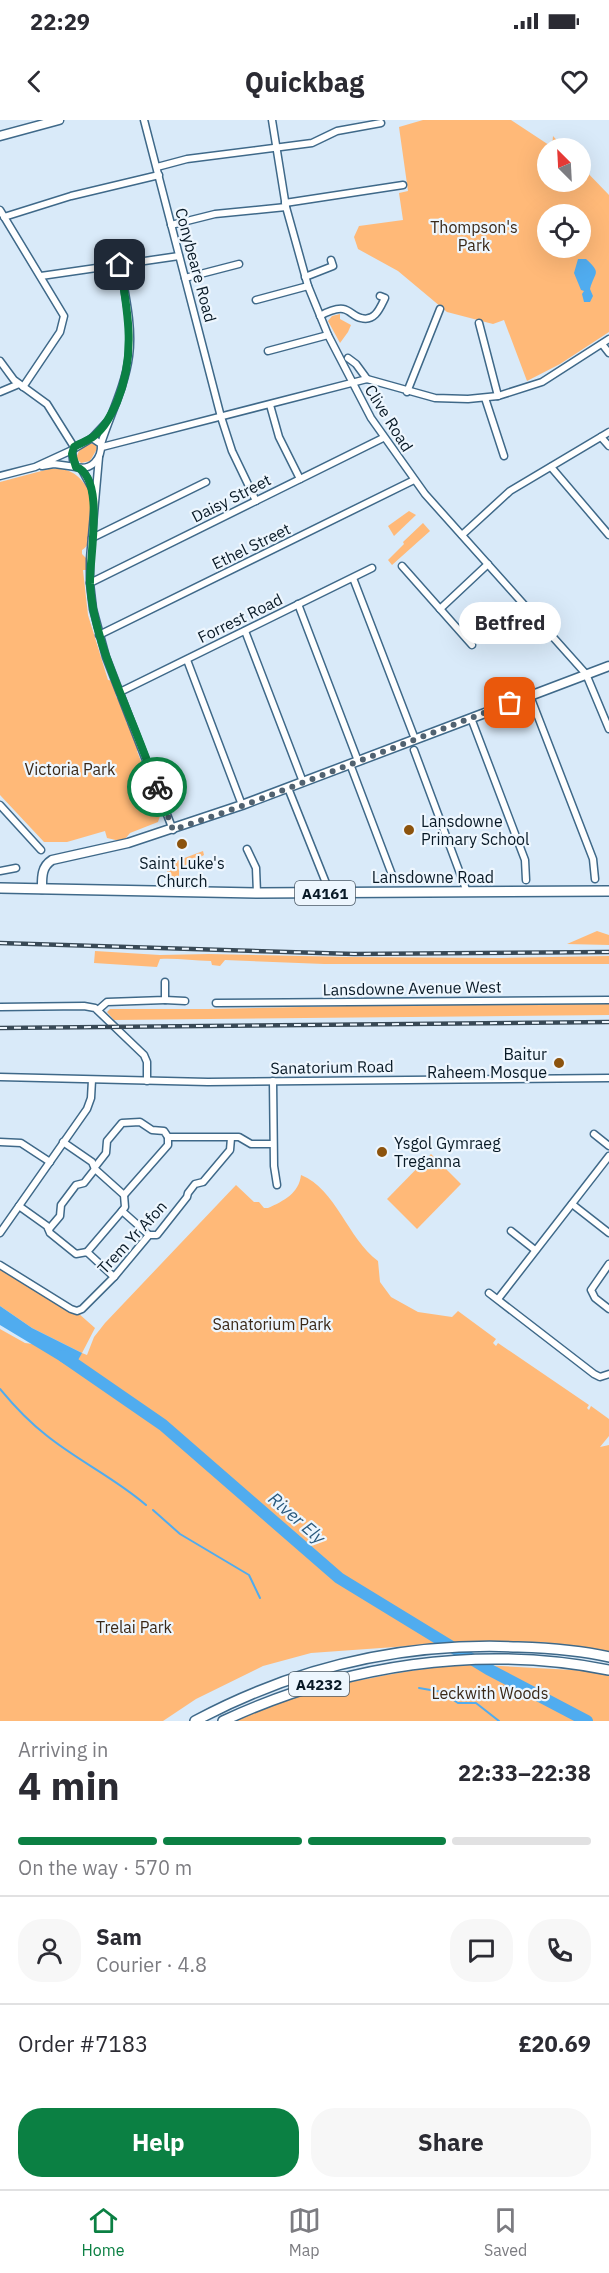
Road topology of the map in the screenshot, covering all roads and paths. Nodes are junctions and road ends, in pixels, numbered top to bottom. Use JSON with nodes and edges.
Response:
{"nodes":[{"id":1,"x":58,"y":120,"type":"edge"},
{"id":2,"x":144,"y":120,"type":"edge"},
{"id":3,"x":272,"y":120,"type":"edge"},
{"id":4,"x":381,"y":123,"type":"dead end"},
{"id":5,"x":0,"y":136,"type":"edge"},
{"id":6,"x":276,"y":148,"type":"junction"},
{"id":7,"x":157,"y":167,"type":"junction"},
{"id":8,"x":159,"y":176,"type":"junction"},
{"id":9,"x":403,"y":185,"type":"dead end"},
{"id":10,"x":285,"y":205,"type":"junction"},
{"id":11,"x":0,"y":210,"type":"edge"},
{"id":12,"x":4,"y":217,"type":"junction"},
{"id":13,"x":171,"y":225,"type":"junction"},
{"id":14,"x":178,"y":256,"type":"junction"},
{"id":15,"x":331,"y":260,"type":"dead end"},
{"id":16,"x":238,"y":264,"type":"dead end"},
{"id":17,"x":120,"y":265,"type":"junction"},
{"id":18,"x":41,"y":276,"type":"junction"},
{"id":19,"x":305,"y":277,"type":"junction"},
{"id":20,"x":185,"y":278,"type":"junction"},
{"id":21,"x":308,"y":286,"type":"junction"},
{"id":22,"x":380,"y":296,"type":"dead end"},
{"id":23,"x":256,"y":300,"type":"dead end"},
{"id":24,"x":440,"y":309,"type":"dead end"},
{"id":25,"x":320,"y":316,"type":"junction"},
{"id":26,"x":479,"y":323,"type":"dead end"},
{"id":27,"x":328,"y":335,"type":"junction"},
{"id":28,"x":609,"y":339,"type":"edge"},
{"id":29,"x":602,"y":344,"type":"junction"},
{"id":30,"x":268,"y":351,"type":"dead end"},
{"id":31,"x":609,"y":353,"type":"edge"},
{"id":32,"x":348,"y":358,"type":"dead end"},
{"id":33,"x":0,"y":361,"type":"edge"},
{"id":34,"x":367,"y":379,"type":"junction"},
{"id":35,"x":352,"y":384,"type":"junction"},
{"id":36,"x":21,"y":385,"type":"junction"},
{"id":37,"x":0,"y":392,"type":"edge"},
{"id":38,"x":406,"y":392,"type":"junction"},
{"id":39,"x":498,"y":396,"type":"junction"},
{"id":40,"x":485,"y":398,"type":"junction"},
{"id":41,"x":270,"y":405,"type":"junction"},
{"id":42,"x":221,"y":417,"type":"junction"},
{"id":43,"x":108,"y":421,"type":"junction"},
{"id":44,"x":609,"y":432,"type":"edge"},
{"id":45,"x":601,"y":437,"type":"junction"},
{"id":46,"x":92,"y":438,"type":"junction"},
{"id":47,"x":383,"y":438,"type":"junction"},
{"id":48,"x":102,"y":446,"type":"junction"},
{"id":49,"x":609,"y":446,"type":"edge"},
{"id":50,"x":73,"y":449,"type":"junction"},
{"id":51,"x":504,"y":456,"type":"dead end"},
{"id":52,"x":99,"y":457,"type":"junction"},
{"id":53,"x":550,"y":466,"type":"junction"},
{"id":54,"x":35,"y":467,"type":"junction"},
{"id":55,"x":78,"y":467,"type":"junction"},
{"id":56,"x":0,"y":476,"type":"edge"},
{"id":57,"x":300,"y":479,"type":"junction"},
{"id":58,"x":414,"y":480,"type":"junction"},
{"id":59,"x":206,"y":482,"type":"dead end"},
{"id":60,"x":255,"y":501,"type":"junction"},
{"id":61,"x":94,"y":515,"type":"junction"},
{"id":62,"x":462,"y":535,"type":"junction"},
{"id":63,"x":609,"y":535,"type":"edge"},
{"id":64,"x":92,"y":538,"type":"junction"},
{"id":65,"x":488,"y":564,"type":"junction"},
{"id":66,"x":402,"y":566,"type":"dead end"},
{"id":67,"x":372,"y":568,"type":"dead end"},
{"id":68,"x":353,"y":578,"type":"junction"},
{"id":69,"x":90,"y":583,"type":"junction"},
{"id":70,"x":298,"y":604,"type":"junction"},
{"id":71,"x":440,"y":609,"type":"junction"},
{"id":72,"x":245,"y":631,"type":"junction"},
{"id":73,"x":99,"y":635,"type":"junction"},
{"id":74,"x":472,"y":645,"type":"dead end"},
{"id":75,"x":187,"y":660,"type":"junction"},
{"id":76,"x":609,"y":666,"type":"edge"},
{"id":77,"x":586,"y":674,"type":"junction"},
{"id":78,"x":120,"y":692,"type":"junction"},
{"id":79,"x":530,"y":696,"type":"junction"},
{"id":80,"x":471,"y":718,"type":"junction"},
{"id":81,"x":609,"y":729,"type":"edge"},
{"id":82,"x":415,"y":739,"type":"junction"},
{"id":83,"x":414,"y":750,"type":"dead end"},
{"id":84,"x":354,"y":762,"type":"junction"},
{"id":85,"x":303,"y":782,"type":"junction"},
{"id":86,"x":288,"y":788,"type":"junction"},
{"id":87,"x":0,"y":805,"type":"edge"},
{"id":88,"x":242,"y":806,"type":"junction"},
{"id":89,"x":173,"y":830,"type":"junction"},
{"id":90,"x":247,"y":849,"type":"dead end"},
{"id":91,"x":41,"y":850,"type":"dead end"},
{"id":92,"x":16,"y":868,"type":"dead end"},
{"id":93,"x":0,"y":871,"type":"edge"},
{"id":94,"x":595,"y":879,"type":"dead end"},
{"id":95,"x":394,"y":880,"type":"dead end"},
{"id":96,"x":526,"y":880,"type":"dead end"},
{"id":97,"x":1,"y":886,"type":"edge"},
{"id":98,"x":42,"y":889,"type":"junction"},
{"id":99,"x":609,"y":891,"type":"edge"},
{"id":100,"x":467,"y":892,"type":"junction"},
{"id":101,"x":257,"y":893,"type":"junction"},
{"id":102,"x":330,"y":893,"type":"junction"},
{"id":103,"x":165,"y":982,"type":"dead end"},
{"id":104,"x":531,"y":992,"type":"dead end"},
{"id":105,"x":382,"y":993,"type":"dead end"},
{"id":106,"x":165,"y":1000,"type":"junction"},
{"id":107,"x":185,"y":1000,"type":"dead end"},
{"id":108,"x":531,"y":1000,"type":"junction"},
{"id":109,"x":609,"y":1000,"type":"edge"},
{"id":110,"x":382,"y":1002,"type":"junction"},
{"id":111,"x":216,"y":1004,"type":"dead end"},
{"id":112,"x":0,"y":1007,"type":"edge"},
{"id":113,"x":98,"y":1010,"type":"junction"},
{"id":114,"x":0,"y":1077,"type":"edge"},
{"id":115,"x":609,"y":1078,"type":"edge"},
{"id":116,"x":92,"y":1080,"type":"junction"},
{"id":117,"x":147,"y":1081,"type":"junction"},
{"id":118,"x":273,"y":1082,"type":"junction"},
{"id":119,"x":594,"y":1134,"type":"dead end"},
{"id":120,"x":168,"y":1137,"type":"junction"},
{"id":121,"x":231,"y":1138,"type":"junction"},
{"id":122,"x":0,"y":1142,"type":"edge"},
{"id":123,"x":63,"y":1142,"type":"junction"},
{"id":124,"x":273,"y":1144,"type":"junction"},
{"id":125,"x":609,"y":1146,"type":"edge"},
{"id":126,"x":609,"y":1156,"type":"edge"},
{"id":127,"x":50,"y":1162,"type":"junction"},
{"id":128,"x":95,"y":1168,"type":"junction"},
{"id":129,"x":277,"y":1185,"type":"dead end"},
{"id":130,"x":124,"y":1195,"type":"junction"},
{"id":131,"x":572,"y":1204,"type":"junction"},
{"id":132,"x":19,"y":1206,"type":"junction"},
{"id":133,"x":122,"y":1211,"type":"junction"},
{"id":134,"x":49,"y":1229,"type":"junction"},
{"id":135,"x":511,"y":1232,"type":"dead end"},
{"id":136,"x":0,"y":1233,"type":"edge"},
{"id":137,"x":609,"y":1233,"type":"edge"},
{"id":138,"x":149,"y":1235,"type":"junction"},
{"id":139,"x":536,"y":1250,"type":"junction"},
{"id":140,"x":87,"y":1252,"type":"junction"},
{"id":141,"x":609,"y":1264,"type":"edge"},
{"id":142,"x":0,"y":1265,"type":"edge"},
{"id":143,"x":114,"y":1277,"type":"junction"},
{"id":144,"x":489,"y":1293,"type":"dead end"},
{"id":145,"x":498,"y":1299,"type":"junction"},
{"id":146,"x":609,"y":1309,"type":"edge"},
{"id":147,"x":609,"y":1374,"type":"edge"},
{"id":148,"x":609,"y":1657,"type":"edge"},
{"id":149,"x":609,"y":1670,"type":"edge"},
{"id":150,"x":195,"y":1721,"type":"edge"},
{"id":151,"x":223,"y":1721,"type":"edge"}],
"edges":[{"from":1,"to":5,"type":"street"},
{"from":2,"to":7,"type":"street","name":"Conybeare Road"},
{"from":3,"to":6,"type":"street","name":"Clive Road"},
{"from":4,"to":6,"type":"street"},
{"from":6,"to":7,"type":"street"},
{"from":6,"to":10,"type":"street","name":"Clive Road"},
{"from":7,"to":8,"type":"street","name":"Conybeare Road"},
{"from":8,"to":12,"type":"street"},
{"from":8,"to":13,"type":"street","name":"Conybeare Road"},
{"from":9,"to":10,"type":"street"},
{"from":10,"to":13,"type":"street"},
{"from":10,"to":19,"type":"street","name":"Clive Road"},
{"from":11,"to":12,"type":"street"},
{"from":12,"to":18,"type":"street"},
{"from":13,"to":14,"type":"street","name":"Conybeare Road"},
{"from":14,"to":17,"type":"street"},
{"from":14,"to":20,"type":"street","name":"Conybeare Road"},
{"from":15,"to":19,"type":"street"},
{"from":16,"to":20,"type":"street"},
{"from":17,"to":18,"type":"street"},
{"from":17,"to":43,"type":"street"},
{"from":18,"to":36,"type":"street"},
{"from":19,"to":21,"type":"street","name":"Clive Road"},
{"from":20,"to":42,"type":"street","name":"Conybeare Road"},
{"from":21,"to":23,"type":"street"},
{"from":21,"to":25,"type":"street","name":"Clive Road"},
{"from":22,"to":25,"type":"street"},
{"from":24,"to":38,"type":"street"},
{"from":25,"to":27,"type":"street","name":"Clive Road"},
{"from":26,"to":39,"type":"street"},
{"from":27,"to":30,"type":"street"},
{"from":27,"to":35,"type":"street","name":"Clive Road"},
{"from":28,"to":29,"type":"street"},
{"from":29,"to":31,"type":"street"},
{"from":29,"to":39,"type":"street"},
{"from":32,"to":34,"type":"street"},
{"from":33,"to":36,"type":"street"},
{"from":34,"to":35,"type":"street"},
{"from":34,"to":38,"type":"street"},
{"from":35,"to":41,"type":"street"},
{"from":35,"to":47,"type":"street","name":"Clive Road"},
{"from":36,"to":37,"type":"street"},
{"from":36,"to":50,"type":"street"},
{"from":38,"to":40,"type":"street"},
{"from":39,"to":40,"type":"street"},
{"from":40,"to":51,"type":"street"},
{"from":41,"to":42,"type":"street"},
{"from":41,"to":57,"type":"street"},
{"from":42,"to":48,"type":"street"},
{"from":42,"to":60,"type":"street","name":"Conybeare Road"},
{"from":43,"to":46,"type":"street"},
{"from":43,"to":48,"type":"street"},
{"from":44,"to":45,"type":"street"},
{"from":45,"to":49,"type":"street"},
{"from":45,"to":53,"type":"street"},
{"from":46,"to":48,"type":"street"},
{"from":46,"to":50,"type":"street"},
{"from":47,"to":57,"type":"street","name":"Daisy Street"},
{"from":47,"to":58,"type":"street","name":"Clive Road"},
{"from":48,"to":52,"type":"street"},
{"from":50,"to":54,"type":"street"},
{"from":50,"to":55,"type":"street"},
{"from":52,"to":55,"type":"street"},
{"from":52,"to":61,"type":"street"},
{"from":53,"to":62,"type":"street"},
{"from":53,"to":63,"type":"street"},
{"from":54,"to":55,"type":"street"},
{"from":54,"to":56,"type":"street"},
{"from":55,"to":61,"type":"street"},
{"from":57,"to":60,"type":"street","name":"Daisy Street"},
{"from":58,"to":62,"type":"street","name":"Clive Road"},
{"from":58,"to":73,"type":"street","name":"Ethel Street"},
{"from":59,"to":64,"type":"street"},
{"from":60,"to":69,"type":"street","name":"Daisy Street"},
{"from":61,"to":64,"type":"street"},
{"from":62,"to":65,"type":"street","name":"Clive Road"},
{"from":64,"to":69,"type":"street"},
{"from":65,"to":71,"type":"street"},
{"from":65,"to":77,"type":"street","name":"Clive Road"},
{"from":66,"to":71,"type":"street"},
{"from":67,"to":68,"type":"street","name":"Forrest Road"},
{"from":68,"to":70,"type":"street","name":"Forrest Road"},
{"from":68,"to":82,"type":"street"},
{"from":69,"to":73,"type":"street"},
{"from":70,"to":72,"type":"street","name":"Forrest Road"},
{"from":70,"to":84,"type":"street"},
{"from":71,"to":74,"type":"street"},
{"from":72,"to":75,"type":"street","name":"Forrest Road"},
{"from":72,"to":85,"type":"street"},
{"from":73,"to":78,"type":"street"},
{"from":75,"to":78,"type":"street","name":"Forrest Road"},
{"from":75,"to":88,"type":"street"},
{"from":76,"to":77,"type":"street"},
{"from":77,"to":79,"type":"street"},
{"from":77,"to":81,"type":"street","name":"Clive Road"},
{"from":78,"to":89,"type":"street"},
{"from":79,"to":80,"type":"street"},
{"from":79,"to":94,"type":"street"},
{"from":80,"to":82,"type":"street"},
{"from":80,"to":96,"type":"street"},
{"from":82,"to":84,"type":"street"},
{"from":83,"to":100,"type":"street"},
{"from":84,"to":85,"type":"street"},
{"from":84,"to":95,"type":"street"},
{"from":85,"to":86,"type":"street"},
{"from":86,"to":88,"type":"street"},
{"from":86,"to":102,"type":"street"},
{"from":87,"to":91,"type":"street"},
{"from":88,"to":89,"type":"street"},
{"from":89,"to":98,"type":"street"},
{"from":90,"to":101,"type":"street"},
{"from":92,"to":93,"type":"street"},
{"from":97,"to":98,"type":"main road","number":"A4161"},
{"from":98,"to":101,"type":"main road","name":"Lansdowne Road","number":"A4161"},
{"from":99,"to":100,"type":"main road","name":"Lansdowne Road","number":"A4161"},
{"from":100,"to":102,"type":"main road","name":"Lansdowne Road","number":"A4161"},
{"from":101,"to":102,"type":"main road","name":"Lansdowne Road","number":"A4161"},
{"from":103,"to":106,"type":"street"},
{"from":104,"to":108,"type":"street"},
{"from":105,"to":110,"type":"street"},
{"from":106,"to":107,"type":"street"},
{"from":106,"to":113,"type":"street"},
{"from":108,"to":109,"type":"street","name":"Lansdowne Avenue West"},
{"from":108,"to":110,"type":"street","name":"Lansdowne Avenue West"},
{"from":110,"to":111,"type":"street","name":"Lansdowne Avenue West"},
{"from":112,"to":113,"type":"street"},
{"from":113,"to":117,"type":"street"},
{"from":114,"to":116,"type":"street","name":"Sanatorium Road"},
{"from":115,"to":118,"type":"street","name":"Sanatorium Road"},
{"from":116,"to":117,"type":"street","name":"Sanatorium Road"},
{"from":116,"to":123,"type":"street"},
{"from":117,"to":118,"type":"street","name":"Sanatorium Road"},
{"from":118,"to":124,"type":"street"},
{"from":119,"to":125,"type":"street"},
{"from":120,"to":121,"type":"street"},
{"from":120,"to":128,"type":"street"},
{"from":120,"to":130,"type":"street"},
{"from":121,"to":124,"type":"street"},
{"from":121,"to":138,"type":"street","name":"Trem Yr Afon"},
{"from":122,"to":127,"type":"street"},
{"from":123,"to":127,"type":"street"},
{"from":123,"to":128,"type":"street"},
{"from":124,"to":129,"type":"street"},
{"from":126,"to":131,"type":"street"},
{"from":127,"to":132,"type":"street"},
{"from":128,"to":130,"type":"street"},
{"from":128,"to":134,"type":"street"},
{"from":130,"to":133,"type":"street"},
{"from":131,"to":137,"type":"street"},
{"from":131,"to":139,"type":"street"},
{"from":132,"to":134,"type":"street"},
{"from":132,"to":136,"type":"street"},
{"from":133,"to":138,"type":"street"},
{"from":133,"to":140,"type":"street"},
{"from":134,"to":140,"type":"street"},
{"from":135,"to":139,"type":"street"},
{"from":138,"to":143,"type":"street","name":"Trem Yr Afon"},
{"from":139,"to":145,"type":"street"},
{"from":140,"to":143,"type":"street"},
{"from":141,"to":146,"type":"street"},
{"from":142,"to":143,"type":"street","name":"Trem Yr Afon"},
{"from":144,"to":145,"type":"street"},
{"from":145,"to":147,"type":"street"},
{"from":148,"to":150,"type":"main road","number":"A4232"},
{"from":149,"to":151,"type":"main road","number":"A4232"}]}
